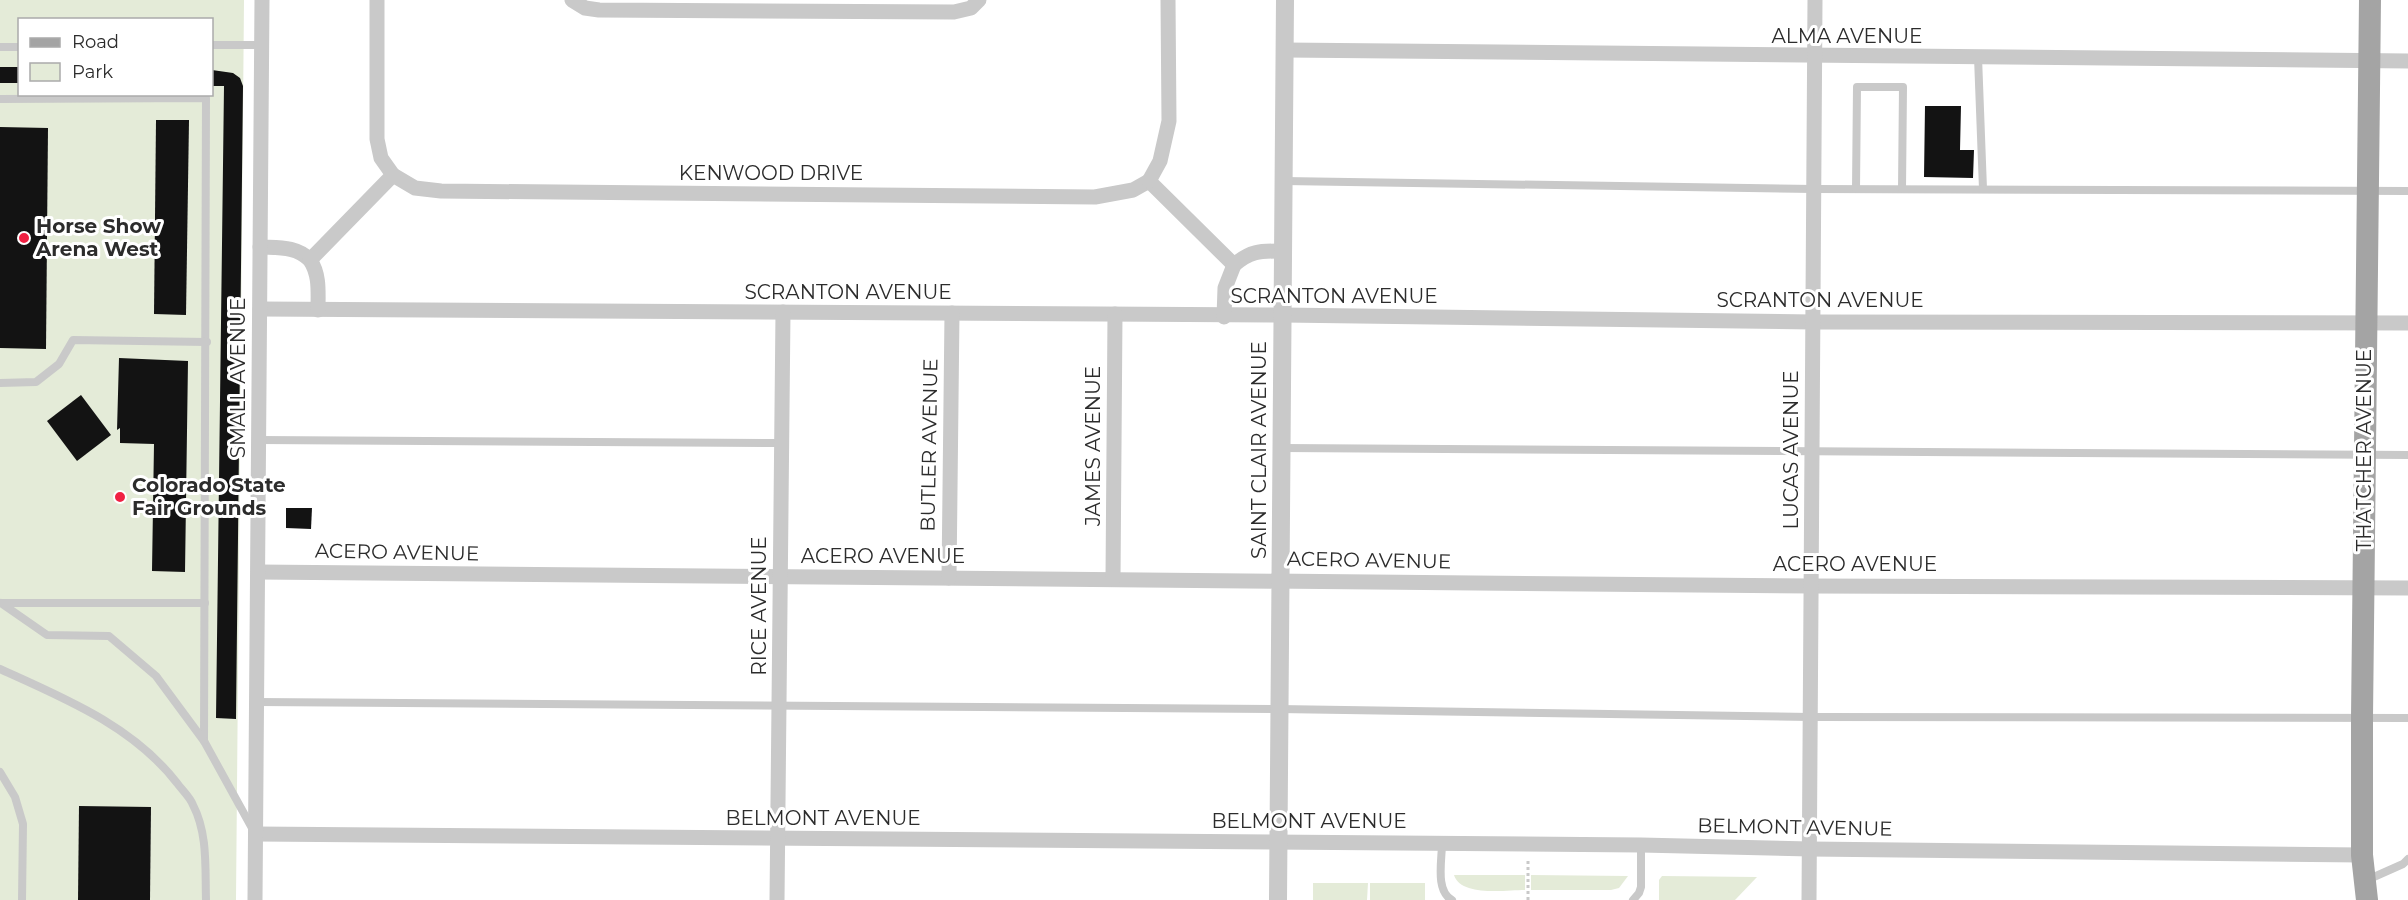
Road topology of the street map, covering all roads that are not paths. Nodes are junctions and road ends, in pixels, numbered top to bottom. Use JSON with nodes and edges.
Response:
{"nodes":[{"id":1,"x":262,"y":0,"type":"edge"},
{"id":2,"x":377,"y":0,"type":"edge"},
{"id":3,"x":572,"y":0,"type":"edge"},
{"id":4,"x":980,"y":0,"type":"edge"},
{"id":5,"x":1168,"y":0,"type":"edge"},
{"id":6,"x":1286,"y":0,"type":"edge"},
{"id":7,"x":1815,"y":0,"type":"edge"},
{"id":8,"x":2370,"y":0,"type":"edge"},
{"id":9,"x":213,"y":45,"type":"edge"},
{"id":10,"x":262,"y":45,"type":"junction"},
{"id":11,"x":0,"y":47,"type":"edge"},
{"id":12,"x":18,"y":47,"type":"edge"},
{"id":13,"x":1285,"y":50,"type":"junction"},
{"id":14,"x":1814,"y":57,"type":"junction"},
{"id":15,"x":1977,"y":57,"type":"junction"},
{"id":16,"x":2369,"y":60,"type":"junction"},
{"id":17,"x":2408,"y":61,"type":"edge"},
{"id":18,"x":0,"y":99,"type":"edge"},
{"id":19,"x":393,"y":175,"type":"junction"},
{"id":20,"x":1149,"y":181,"type":"junction"},
{"id":21,"x":1284,"y":181,"type":"junction"},
{"id":22,"x":1814,"y":189,"type":"junction"},
{"id":23,"x":1856,"y":189,"type":"junction"},
{"id":24,"x":1902,"y":189,"type":"junction"},
{"id":25,"x":1983,"y":189,"type":"junction"},
{"id":26,"x":2367,"y":190,"type":"junction"},
{"id":27,"x":2408,"y":191,"type":"edge"},
{"id":28,"x":260,"y":247,"type":"junction"},
{"id":29,"x":1284,"y":251,"type":"junction"},
{"id":30,"x":310,"y":260,"type":"junction"},
{"id":31,"x":1234,"y":265,"type":"junction"},
{"id":32,"x":260,"y":309,"type":"junction"},
{"id":33,"x":318,"y":310,"type":"junction"},
{"id":34,"x":783,"y":312,"type":"junction"},
{"id":35,"x":952,"y":313,"type":"junction"},
{"id":36,"x":1115,"y":314,"type":"junction"},
{"id":37,"x":1283,"y":315,"type":"junction"},
{"id":38,"x":1224,"y":317,"type":"junction"},
{"id":39,"x":1813,"y":322,"type":"junction"},
{"id":40,"x":2365,"y":323,"type":"junction"},
{"id":41,"x":2408,"y":323,"type":"edge"},
{"id":42,"x":207,"y":342,"type":"junction"},
{"id":43,"x":0,"y":383,"type":"edge"},
{"id":44,"x":259,"y":440,"type":"junction"},
{"id":45,"x":783,"y":443,"type":"junction"},
{"id":46,"x":1282,"y":448,"type":"junction"},
{"id":47,"x":1812,"y":453,"type":"junction"},
{"id":48,"x":2364,"y":455,"type":"junction"},
{"id":49,"x":2408,"y":455,"type":"edge"},
{"id":50,"x":258,"y":572,"type":"junction"},
{"id":51,"x":779,"y":577,"type":"junction"},
{"id":52,"x":949,"y":578,"type":"junction"},
{"id":53,"x":1113,"y":579,"type":"junction"},
{"id":54,"x":1281,"y":580,"type":"junction"},
{"id":55,"x":1811,"y":585,"type":"junction"},
{"id":56,"x":2363,"y":587,"type":"junction"},
{"id":57,"x":2408,"y":588,"type":"edge"},
{"id":58,"x":0,"y":603,"type":"edge"},
{"id":59,"x":205,"y":603,"type":"junction"},
{"id":60,"x":0,"y":669,"type":"edge"},
{"id":61,"x":257,"y":702,"type":"junction"},
{"id":62,"x":780,"y":706,"type":"junction"},
{"id":63,"x":1280,"y":709,"type":"junction"},
{"id":64,"x":1810,"y":717,"type":"junction"},
{"id":65,"x":2362,"y":717,"type":"junction"},
{"id":66,"x":2408,"y":718,"type":"edge"},
{"id":67,"x":204,"y":741,"type":"junction"},
{"id":68,"x":0,"y":772,"type":"edge"},
{"id":69,"x":256,"y":834,"type":"junction"},
{"id":70,"x":777,"y":839,"type":"junction"},
{"id":71,"x":1278,"y":842,"type":"junction"},
{"id":72,"x":1442,"y":843,"type":"junction"},
{"id":73,"x":1641,"y":845,"type":"junction"},
{"id":74,"x":1810,"y":849,"type":"junction"},
{"id":75,"x":2362,"y":855,"type":"junction"},
{"id":76,"x":2408,"y":858,"type":"edge"},
{"id":77,"x":2366,"y":891,"type":"edge"},
{"id":78,"x":22,"y":900,"type":"edge"},
{"id":79,"x":206,"y":900,"type":"edge"},
{"id":80,"x":255,"y":900,"type":"edge"},
{"id":81,"x":777,"y":900,"type":"edge"},
{"id":82,"x":1278,"y":900,"type":"edge"},
{"id":83,"x":1452,"y":900,"type":"edge"},
{"id":84,"x":1633,"y":900,"type":"edge"},
{"id":85,"x":1809,"y":900,"type":"edge"}],
"edges":[{"from":1,"to":10,"type":"street","name":"SMALL AVENUE"},
{"from":2,"to":19,"type":"street"},
{"from":3,"to":4,"type":"street"},
{"from":5,"to":20,"type":"street"},
{"from":6,"to":13,"type":"street","name":"SAINT CLAIR AVENUE"},
{"from":7,"to":14,"type":"street","name":"LUCAS AVENUE"},
{"from":8,"to":16,"type":"main road","name":"THATCHER AVENUE"},
{"from":9,"to":10,"type":"lane"},
{"from":10,"to":28,"type":"street","name":"SMALL AVENUE"},
{"from":11,"to":12,"type":"lane"},
{"from":13,"to":14,"type":"street","name":"ALMA AVENUE"},
{"from":13,"to":21,"type":"street","name":"SAINT CLAIR AVENUE"},
{"from":14,"to":15,"type":"street","name":"ALMA AVENUE"},
{"from":14,"to":22,"type":"street","name":"LUCAS AVENUE"},
{"from":15,"to":16,"type":"street","name":"ALMA AVENUE"},
{"from":15,"to":25,"type":"lane"},
{"from":16,"to":17,"type":"street","name":"ALMA AVENUE"},
{"from":16,"to":26,"type":"main road","name":"THATCHER AVENUE"},
{"from":18,"to":42,"type":"lane"},
{"from":19,"to":20,"type":"street","name":"KENWOOD DRIVE"},
{"from":19,"to":30,"type":"street"},
{"from":20,"to":31,"type":"street"},
{"from":21,"to":22,"type":"lane"},
{"from":21,"to":29,"type":"street","name":"SAINT CLAIR AVENUE"},
{"from":22,"to":23,"type":"lane"},
{"from":22,"to":39,"type":"street","name":"LUCAS AVENUE"},
{"from":23,"to":24,"type":"lane"},
{"from":23,"to":24,"type":"lane"},
{"from":24,"to":25,"type":"lane"},
{"from":25,"to":26,"type":"lane"},
{"from":26,"to":27,"type":"lane"},
{"from":26,"to":40,"type":"main road","name":"THATCHER AVENUE"},
{"from":28,"to":30,"type":"street"},
{"from":28,"to":32,"type":"street","name":"SMALL AVENUE"},
{"from":29,"to":31,"type":"street"},
{"from":29,"to":37,"type":"street","name":"SAINT CLAIR AVENUE"},
{"from":30,"to":33,"type":"street"},
{"from":31,"to":38,"type":"street"},
{"from":32,"to":33,"type":"street","name":"SCRANTON AVENUE"},
{"from":32,"to":44,"type":"street","name":"SMALL AVENUE"},
{"from":33,"to":34,"type":"street","name":"SCRANTON AVENUE"},
{"from":34,"to":35,"type":"street","name":"SCRANTON AVENUE"},
{"from":34,"to":45,"type":"street","name":"RICE AVENUE"},
{"from":35,"to":36,"type":"street","name":"SCRANTON AVENUE"},
{"from":35,"to":52,"type":"street","name":"BUTLER AVENUE"},
{"from":36,"to":38,"type":"street","name":"SCRANTON AVENUE"},
{"from":36,"to":53,"type":"street","name":"JAMES AVENUE"},
{"from":37,"to":38,"type":"street","name":"SCRANTON AVENUE"},
{"from":37,"to":39,"type":"street","name":"SCRANTON AVENUE"},
{"from":37,"to":46,"type":"street","name":"SAINT CLAIR AVENUE"},
{"from":39,"to":40,"type":"street","name":"SCRANTON AVENUE"},
{"from":39,"to":47,"type":"street","name":"LUCAS AVENUE"},
{"from":40,"to":41,"type":"street","name":"SCRANTON AVENUE"},
{"from":40,"to":48,"type":"main road","name":"THATCHER AVENUE"},
{"from":42,"to":43,"type":"lane"},
{"from":42,"to":59,"type":"lane"},
{"from":44,"to":45,"type":"lane"},
{"from":44,"to":50,"type":"street","name":"SMALL AVENUE"},
{"from":45,"to":51,"type":"street","name":"RICE AVENUE"},
{"from":46,"to":47,"type":"lane"},
{"from":46,"to":54,"type":"street","name":"SAINT CLAIR AVENUE"},
{"from":47,"to":48,"type":"lane"},
{"from":47,"to":55,"type":"street","name":"LUCAS AVENUE"},
{"from":48,"to":49,"type":"lane"},
{"from":48,"to":56,"type":"main road","name":"THATCHER AVENUE"},
{"from":50,"to":51,"type":"street","name":"ACERO AVENUE"},
{"from":50,"to":61,"type":"street","name":"SMALL AVENUE"},
{"from":51,"to":52,"type":"street","name":"ACERO AVENUE"},
{"from":51,"to":62,"type":"street","name":"RICE AVENUE"},
{"from":52,"to":53,"type":"street","name":"ACERO AVENUE"},
{"from":53,"to":54,"type":"street","name":"ACERO AVENUE"},
{"from":54,"to":55,"type":"street","name":"ACERO AVENUE"},
{"from":54,"to":63,"type":"street","name":"SAINT CLAIR AVENUE"},
{"from":55,"to":56,"type":"street","name":"ACERO AVENUE"},
{"from":55,"to":64,"type":"street","name":"LUCAS AVENUE"},
{"from":56,"to":57,"type":"street","name":"ACERO AVENUE"},
{"from":56,"to":65,"type":"main road","name":"THATCHER AVENUE"},
{"from":58,"to":59,"type":"lane"},
{"from":58,"to":67,"type":"lane"},
{"from":59,"to":67,"type":"lane"},
{"from":60,"to":79,"type":"lane"},
{"from":61,"to":62,"type":"lane"},
{"from":61,"to":69,"type":"street","name":"SMALL AVENUE"},
{"from":62,"to":63,"type":"lane"},
{"from":62,"to":70,"type":"street","name":"RICE AVENUE"},
{"from":63,"to":64,"type":"lane"},
{"from":63,"to":71,"type":"street","name":"SAINT CLAIR AVENUE"},
{"from":64,"to":65,"type":"lane"},
{"from":64,"to":74,"type":"street","name":"LUCAS AVENUE"},
{"from":65,"to":66,"type":"lane"},
{"from":65,"to":75,"type":"main road","name":"THATCHER AVENUE"},
{"from":67,"to":69,"type":"lane"},
{"from":68,"to":78,"type":"lane"},
{"from":69,"to":70,"type":"street","name":"BELMONT AVENUE"},
{"from":69,"to":80,"type":"street","name":"SMALL AVENUE"},
{"from":70,"to":71,"type":"street","name":"BELMONT AVENUE"},
{"from":70,"to":81,"type":"street","name":"RICE AVENUE"},
{"from":71,"to":72,"type":"street","name":"BELMONT AVENUE"},
{"from":71,"to":82,"type":"street","name":"SAINT CLAIR AVENUE"},
{"from":72,"to":73,"type":"street","name":"BELMONT AVENUE"},
{"from":72,"to":83,"type":"lane"},
{"from":73,"to":74,"type":"street","name":"BELMONT AVENUE"},
{"from":73,"to":84,"type":"lane"},
{"from":74,"to":75,"type":"street","name":"BELMONT AVENUE"},
{"from":74,"to":85,"type":"street","name":"LUCAS AVENUE"},
{"from":75,"to":77,"type":"main road","name":"THATCHER AVENUE"},
{"from":76,"to":77,"type":"lane"}]}
